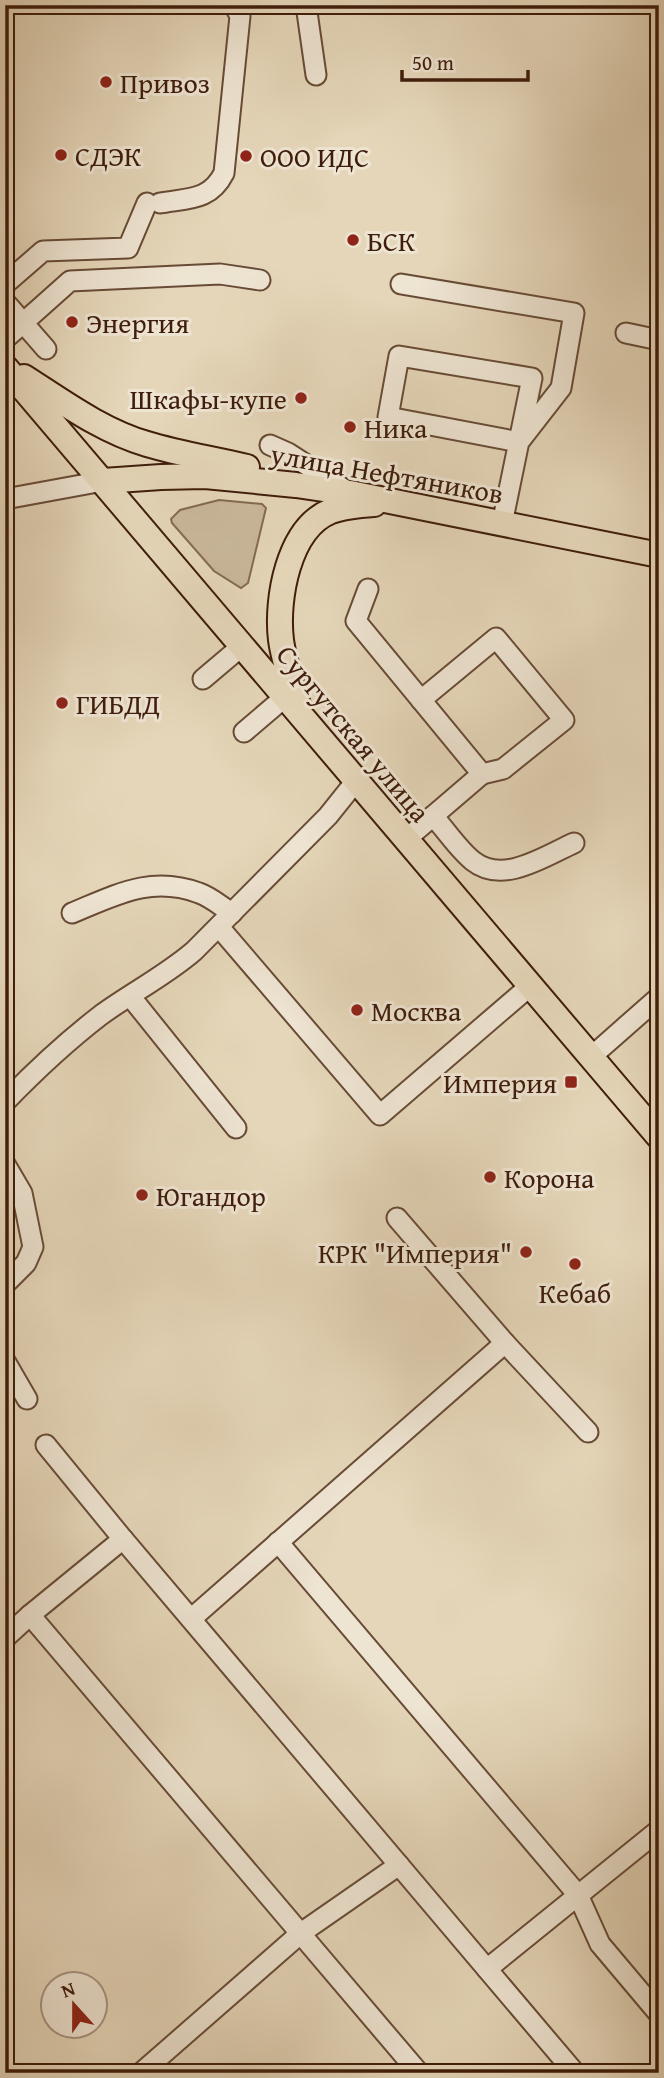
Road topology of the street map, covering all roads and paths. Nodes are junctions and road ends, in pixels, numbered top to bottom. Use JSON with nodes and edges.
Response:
{"nodes":[{"id":1,"x":306,"y":5,"type":"edge"},
{"id":2,"x":241,"y":7,"type":"edge"},
{"id":3,"x":316,"y":75,"type":"dead end"},
{"id":4,"x":260,"y":280,"type":"dead end"},
{"id":5,"x":5,"y":284,"type":"edge"},
{"id":6,"x":401,"y":285,"type":"dead end"},
{"id":7,"x":5,"y":302,"type":"edge"},
{"id":8,"x":23,"y":323,"type":"junction"},
{"id":9,"x":626,"y":333,"type":"dead end"},
{"id":10,"x":5,"y":339,"type":"edge"},
{"id":11,"x":659,"y":340,"type":"edge"},
{"id":12,"x":46,"y":349,"type":"dead end"},
{"id":13,"x":5,"y":366,"type":"edge"},
{"id":14,"x":519,"y":442,"type":"junction"},
{"id":15,"x":270,"y":445,"type":"dead end"},
{"id":16,"x":103,"y":481,"type":"junction"},
{"id":17,"x":350,"y":493,"type":"junction"},
{"id":18,"x":5,"y":499,"type":"edge"},
{"id":19,"x":401,"y":504,"type":"junction"},
{"id":20,"x":502,"y":524,"type":"junction"},
{"id":21,"x":659,"y":555,"type":"edge"},
{"id":22,"x":368,"y":589,"type":"dead end"},
{"id":23,"x":242,"y":646,"type":"junction"},
{"id":24,"x":204,"y":679,"type":"dead end"},
{"id":25,"x":285,"y":697,"type":"junction"},
{"id":26,"x":421,"y":700,"type":"junction"},
{"id":27,"x":303,"y":719,"type":"junction"},
{"id":28,"x":244,"y":732,"type":"dead end"},
{"id":29,"x":482,"y":774,"type":"junction"},
{"id":30,"x":356,"y":781,"type":"junction"},
{"id":31,"x":433,"y":816,"type":"junction"},
{"id":32,"x":405,"y":840,"type":"junction"},
{"id":33,"x":574,"y":843,"type":"dead end"},
{"id":34,"x":72,"y":913,"type":"dead end"},
{"id":35,"x":226,"y":920,"type":"junction"},
{"id":36,"x":530,"y":986,"type":"junction"},
{"id":37,"x":130,"y":996,"type":"junction"},
{"id":38,"x":659,"y":997,"type":"edge"},
{"id":39,"x":591,"y":1057,"type":"junction"},
{"id":40,"x":5,"y":1102,"type":"edge"},
{"id":41,"x":236,"y":1128,"type":"dead end"},
{"id":42,"x":659,"y":1137,"type":"edge"},
{"id":43,"x":5,"y":1164,"type":"edge"},
{"id":44,"x":397,"y":1218,"type":"dead end"},
{"id":45,"x":5,"y":1284,"type":"edge"},
{"id":46,"x":505,"y":1343,"type":"junction"},
{"id":47,"x":5,"y":1361,"type":"edge"},
{"id":48,"x":27,"y":1399,"type":"dead end"},
{"id":49,"x":589,"y":1432,"type":"dead end"},
{"id":50,"x":46,"y":1445,"type":"dead end"},
{"id":51,"x":123,"y":1539,"type":"junction"},
{"id":52,"x":278,"y":1542,"type":"junction"},
{"id":53,"x":30,"y":1615,"type":"junction"},
{"id":54,"x":191,"y":1619,"type":"junction"},
{"id":55,"x":5,"y":1638,"type":"edge"},
{"id":56,"x":659,"y":1830,"type":"edge"},
{"id":57,"x":399,"y":1865,"type":"junction"},
{"id":58,"x":578,"y":1895,"type":"junction"},
{"id":59,"x":301,"y":1933,"type":"junction"},
{"id":60,"x":487,"y":1969,"type":"junction"},
{"id":61,"x":659,"y":2014,"type":"edge"},
{"id":62,"x":141,"y":2073,"type":"edge"},
{"id":63,"x":419,"y":2073,"type":"edge"},
{"id":64,"x":575,"y":2073,"type":"edge"}],
"edges":[{"from":1,"to":3,"type":"street"},
{"from":2,"to":5,"type":"street"},
{"from":4,"to":8,"type":"street"},
{"from":6,"to":14,"type":"street"},
{"from":7,"to":8,"type":"street"},
{"from":8,"to":10,"type":"street"},
{"from":8,"to":12,"type":"street"},
{"from":9,"to":11,"type":"street"},
{"from":13,"to":16,"type":"main road","name":"Сургутская улица"},
{"from":13,"to":17,"type":"main road"},
{"from":14,"to":14,"type":"street"},
{"from":14,"to":20,"type":"street"},
{"from":15,"to":17,"type":"street"},
{"from":16,"to":17,"type":"main road","name":"улица Нефтяников"},
{"from":16,"to":18,"type":"street"},
{"from":16,"to":23,"type":"main road","name":"Сургутская улица"},
{"from":17,"to":19,"type":"main road","name":"улица Нефтяников"},
{"from":19,"to":20,"type":"main road","name":"улица Нефтяников"},
{"from":19,"to":27,"type":"main road"},
{"from":20,"to":21,"type":"main road","name":"улица Нефтяников"},
{"from":22,"to":26,"type":"street"},
{"from":23,"to":24,"type":"street"},
{"from":23,"to":25,"type":"main road","name":"Сургутская улица"},
{"from":25,"to":27,"type":"main road","name":"Сургутская улица"},
{"from":25,"to":28,"type":"street"},
{"from":26,"to":29,"type":"street"},
{"from":26,"to":29,"type":"street"},
{"from":27,"to":30,"type":"main road","name":"Сургутская улица"},
{"from":29,"to":31,"type":"street"},
{"from":30,"to":32,"type":"main road","name":"Сургутская улица"},
{"from":30,"to":35,"type":"street"},
{"from":31,"to":32,"type":"street"},
{"from":31,"to":33,"type":"street"},
{"from":32,"to":36,"type":"main road","name":"Сургутская улица"},
{"from":34,"to":35,"type":"street"},
{"from":35,"to":36,"type":"street"},
{"from":35,"to":37,"type":"street"},
{"from":36,"to":39,"type":"main road","name":"Сургутская улица"},
{"from":37,"to":40,"type":"street"},
{"from":37,"to":41,"type":"street"},
{"from":38,"to":39,"type":"street"},
{"from":39,"to":42,"type":"main road","name":"Сургутская улица"},
{"from":43,"to":45,"type":"street"},
{"from":44,"to":46,"type":"street"},
{"from":46,"to":49,"type":"street"},
{"from":46,"to":52,"type":"street"},
{"from":47,"to":48,"type":"street"},
{"from":50,"to":51,"type":"street"},
{"from":51,"to":53,"type":"street"},
{"from":51,"to":54,"type":"street"},
{"from":52,"to":54,"type":"street"},
{"from":52,"to":58,"type":"street"},
{"from":53,"to":55,"type":"street"},
{"from":53,"to":59,"type":"street"},
{"from":54,"to":57,"type":"street"},
{"from":56,"to":58,"type":"street"},
{"from":57,"to":59,"type":"street"},
{"from":57,"to":60,"type":"street"},
{"from":58,"to":60,"type":"street"},
{"from":58,"to":61,"type":"street"},
{"from":59,"to":62,"type":"street"},
{"from":59,"to":63,"type":"street"},
{"from":60,"to":64,"type":"street"}]}
